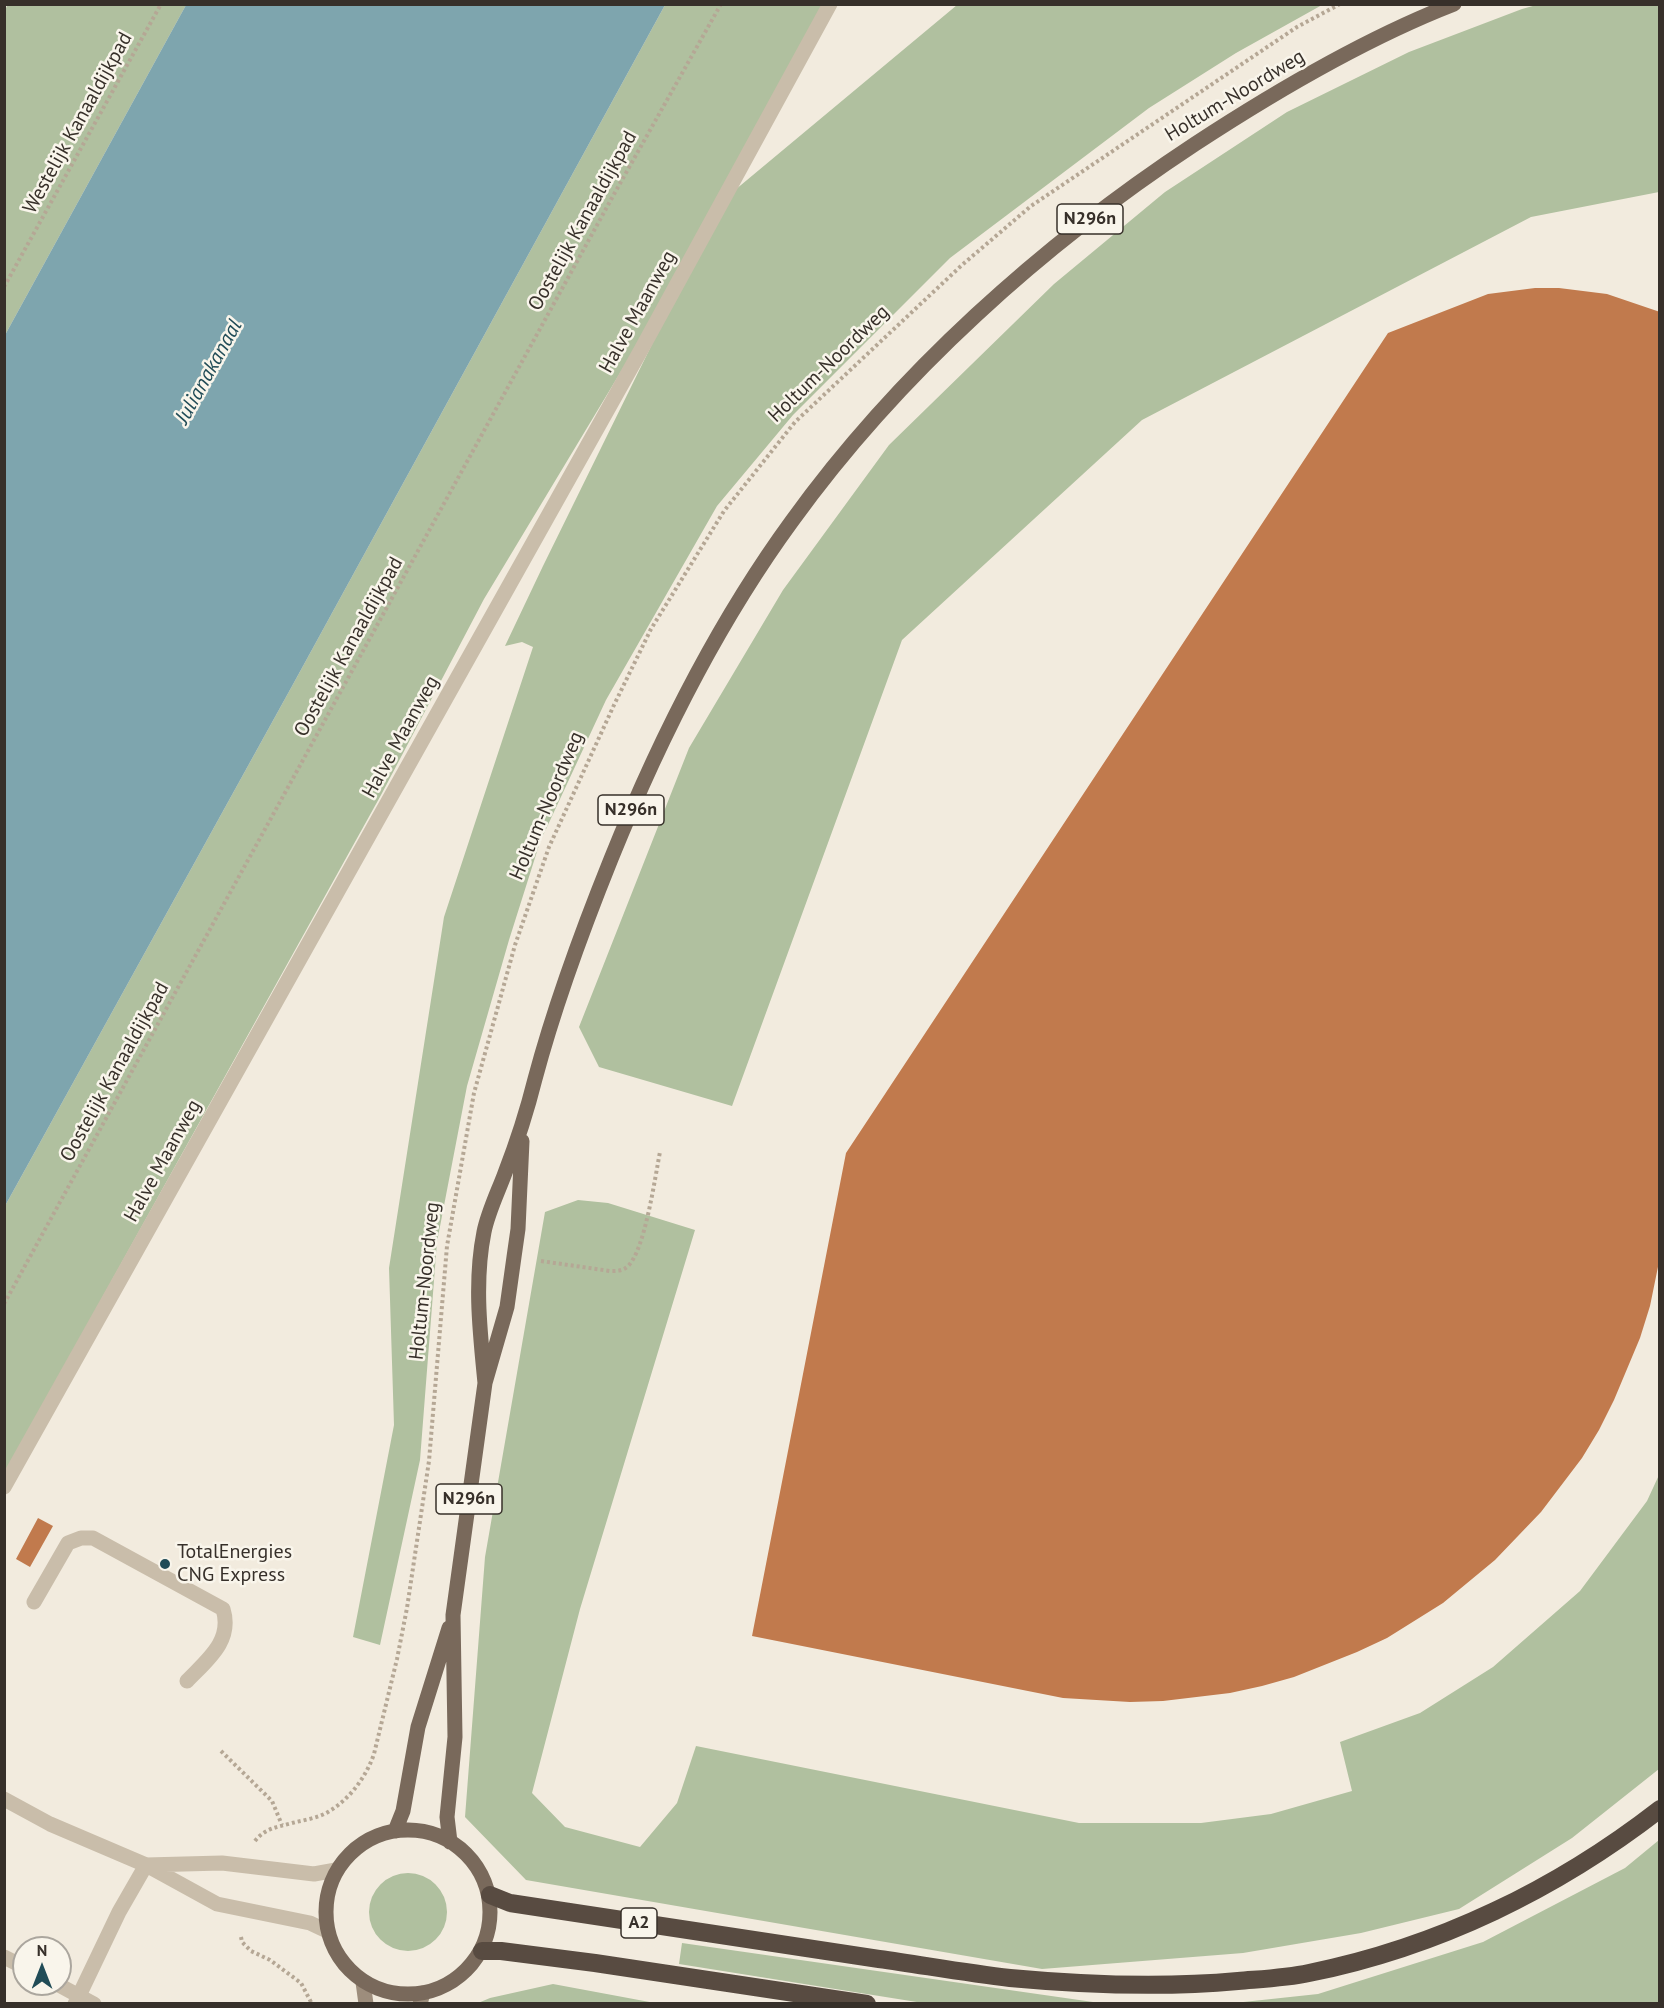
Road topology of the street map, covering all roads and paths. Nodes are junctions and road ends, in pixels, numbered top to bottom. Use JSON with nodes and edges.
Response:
{"nodes":[{"id":1,"x":161,"y":4,"type":"edge"},
{"id":2,"x":721,"y":4,"type":"edge"},
{"id":3,"x":830,"y":4,"type":"edge"},
{"id":4,"x":1340,"y":4,"type":"edge"},
{"id":5,"x":1454,"y":4,"type":"edge"},
{"id":6,"x":4,"y":287,"type":"edge"},
{"id":7,"x":523,"y":1125,"type":"junction"},
{"id":8,"x":660,"y":1152,"type":"dead end"},
{"id":9,"x":447,"y":1246,"type":"junction"},
{"id":10,"x":481,"y":1251,"type":"junction"},
{"id":11,"x":514,"y":1257,"type":"junction"},
{"id":12,"x":4,"y":1304,"type":"edge"},
{"id":13,"x":486,"y":1383,"type":"junction"},
{"id":14,"x":4,"y":1487,"type":"edge"},
{"id":15,"x":34,"y":1602,"type":"dead end"},
{"id":16,"x":453,"y":1615,"type":"junction"},
{"id":17,"x":187,"y":1681,"type":"dead end"},
{"id":18,"x":220,"y":1751,"type":"dead end"},
{"id":19,"x":4,"y":1799,"type":"edge"},
{"id":20,"x":1659,"y":1809,"type":"edge"},
{"id":21,"x":282,"y":1826,"type":"junction"},
{"id":22,"x":395,"y":1831,"type":"junction"},
{"id":23,"x":450,"y":1842,"type":"junction"},
{"id":24,"x":146,"y":1865,"type":"junction"},
{"id":25,"x":249,"y":1866,"type":"junction"},
{"id":26,"x":336,"y":1870,"type":"junction"},
{"id":27,"x":490,"y":1895,"type":"junction"},
{"id":28,"x":242,"y":1909,"type":"junction"},
{"id":29,"x":327,"y":1931,"type":"junction"},
{"id":30,"x":482,"y":1952,"type":"junction"},
{"id":31,"x":363,"y":1982,"type":"junction"},
{"id":32,"x":422,"y":1998,"type":"edge"},
{"id":33,"x":77,"y":2000,"type":"edge"},
{"id":34,"x":94,"y":2004,"type":"edge"},
{"id":35,"x":312,"y":2004,"type":"edge"},
{"id":36,"x":366,"y":2004,"type":"edge"},
{"id":37,"x":867,"y":2004,"type":"edge"}],
"edges":[{"from":1,"to":6,"type":"path","name":"Westelijk Kanaaldijkpad"},
{"from":2,"to":12,"type":"path","name":"Oostelijk Kanaaldijkpad"},
{"from":3,"to":14,"type":"street","name":"Halve Maanweg"},
{"from":4,"to":9,"type":"path","name":"Holtum-Noordweg"},
{"from":5,"to":7,"type":"main road","name":"Holtum-Noordweg","number":"N296n"},
{"from":7,"to":10,"type":"main road","name":"Holtum-Noordweg","number":"N296n"},
{"from":7,"to":11,"type":"main road","name":"Holtum-Noordweg","number":"N296n"},
{"from":8,"to":11,"type":"path"},
{"from":9,"to":10,"type":"path"},
{"from":9,"to":21,"type":"path","name":"Holtum-Noordweg"},
{"from":10,"to":13,"type":"main road","name":"Holtum-Noordweg","number":"N296n"},
{"from":11,"to":13,"type":"main road","name":"Holtum-Noordweg","number":"N296n"},
{"from":13,"to":16,"type":"main road","name":"Holtum-Noordweg","number":"N296n"},
{"from":15,"to":17,"type":"street"},
{"from":16,"to":22,"type":"main road","name":"Holtum-Noordweg","number":"N296n"},
{"from":16,"to":23,"type":"main road","name":"Holtum-Noordweg","number":"N296n"},
{"from":18,"to":21,"type":"path"},
{"from":19,"to":24,"type":"street"},
{"from":20,"to":27,"type":"highway","number":"A2"},
{"from":21,"to":25,"type":"path","name":"Holtum-Noordweg"},
{"from":22,"to":23,"type":"main road"},
{"from":22,"to":26,"type":"main road"},
{"from":23,"to":27,"type":"main road"},
{"from":24,"to":25,"type":"street"},
{"from":24,"to":28,"type":"street"},
{"from":24,"to":33,"type":"street"},
{"from":25,"to":26,"type":"street"},
{"from":26,"to":29,"type":"main road"},
{"from":27,"to":30,"type":"main road"},
{"from":28,"to":29,"type":"street"},
{"from":28,"to":35,"type":"path"},
{"from":29,"to":31,"type":"main road"},
{"from":30,"to":32,"type":"main road"},
{"from":30,"to":37,"type":"highway","number":"A2"},
{"from":31,"to":32,"type":"main road"},
{"from":31,"to":36,"type":"street"},
{"from":33,"to":34,"type":"street"}]}
